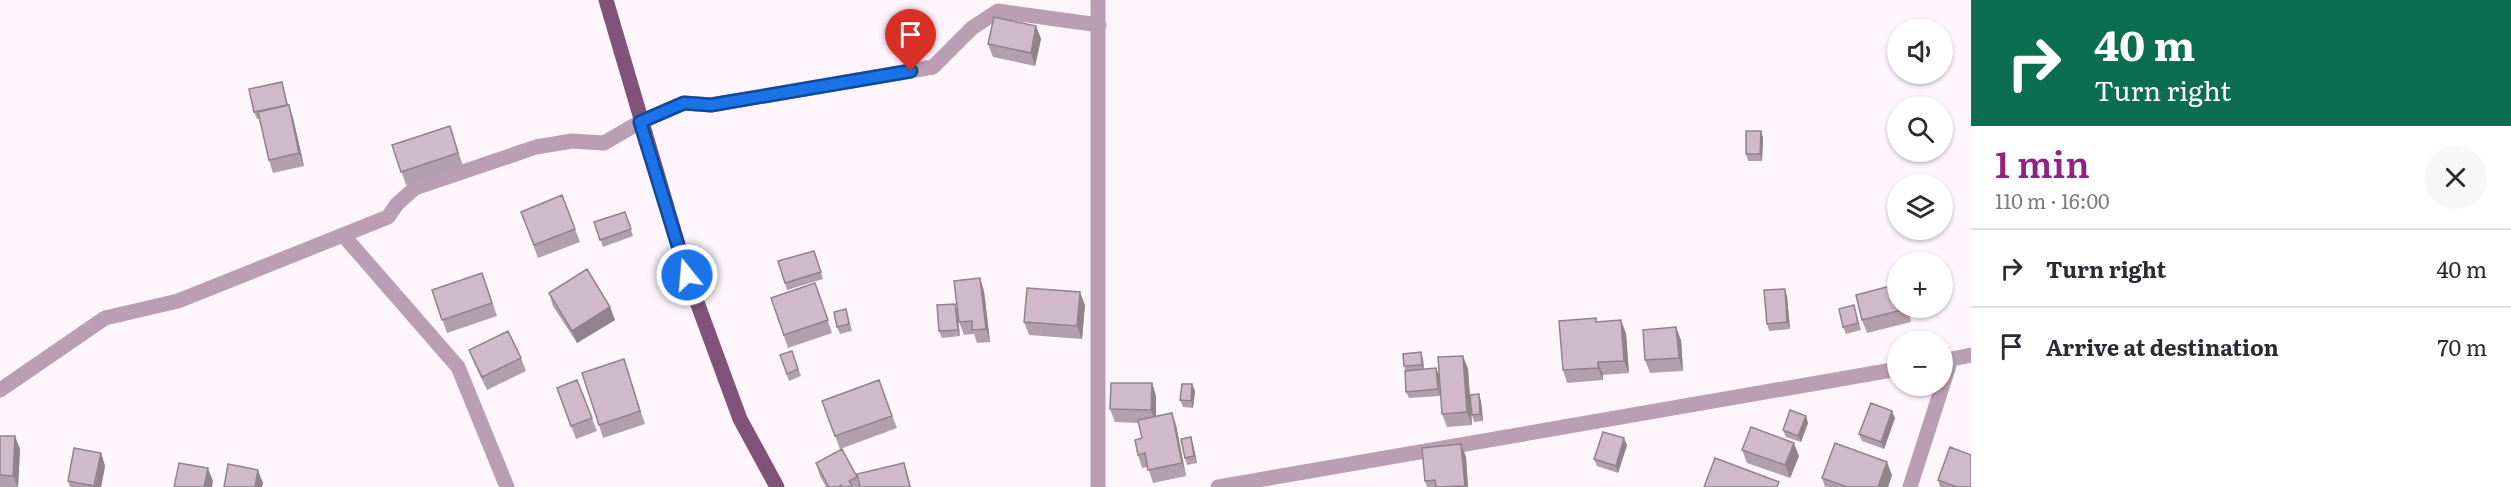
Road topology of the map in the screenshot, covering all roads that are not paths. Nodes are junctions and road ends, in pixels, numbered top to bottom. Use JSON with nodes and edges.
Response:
{"nodes":[{"id":1,"x":606,"y":0,"type":"edge"},
{"id":2,"x":1098,"y":0,"type":"edge"},
{"id":3,"x":1099,"y":25,"type":"junction"},
{"id":4,"x":640,"y":122,"type":"junction"},
{"id":5,"x":344,"y":235,"type":"junction"},
{"id":6,"x":1971,"y":355,"type":"edge"},
{"id":7,"x":1953,"y":359,"type":"edge"},
{"id":8,"x":1887,"y":371,"type":"edge"},
{"id":9,"x":0,"y":390,"type":"edge"},
{"id":10,"x":1937,"y":396,"type":"edge"},
{"id":11,"x":507,"y":487,"type":"edge"},
{"id":12,"x":777,"y":487,"type":"edge"},
{"id":13,"x":1098,"y":487,"type":"edge"},
{"id":14,"x":1218,"y":487,"type":"edge"},
{"id":15,"x":1910,"y":487,"type":"edge"}],
"edges":[{"from":1,"to":4,"type":"main road"},
{"from":2,"to":3,"type":"street"},
{"from":3,"to":4,"type":"street"},
{"from":3,"to":13,"type":"street"},
{"from":4,"to":5,"type":"street"},
{"from":4,"to":12,"type":"main road"},
{"from":5,"to":9,"type":"street"},
{"from":5,"to":11,"type":"street"},
{"from":6,"to":7,"type":"street"},
{"from":8,"to":14,"type":"street"},
{"from":10,"to":15,"type":"street"}]}
